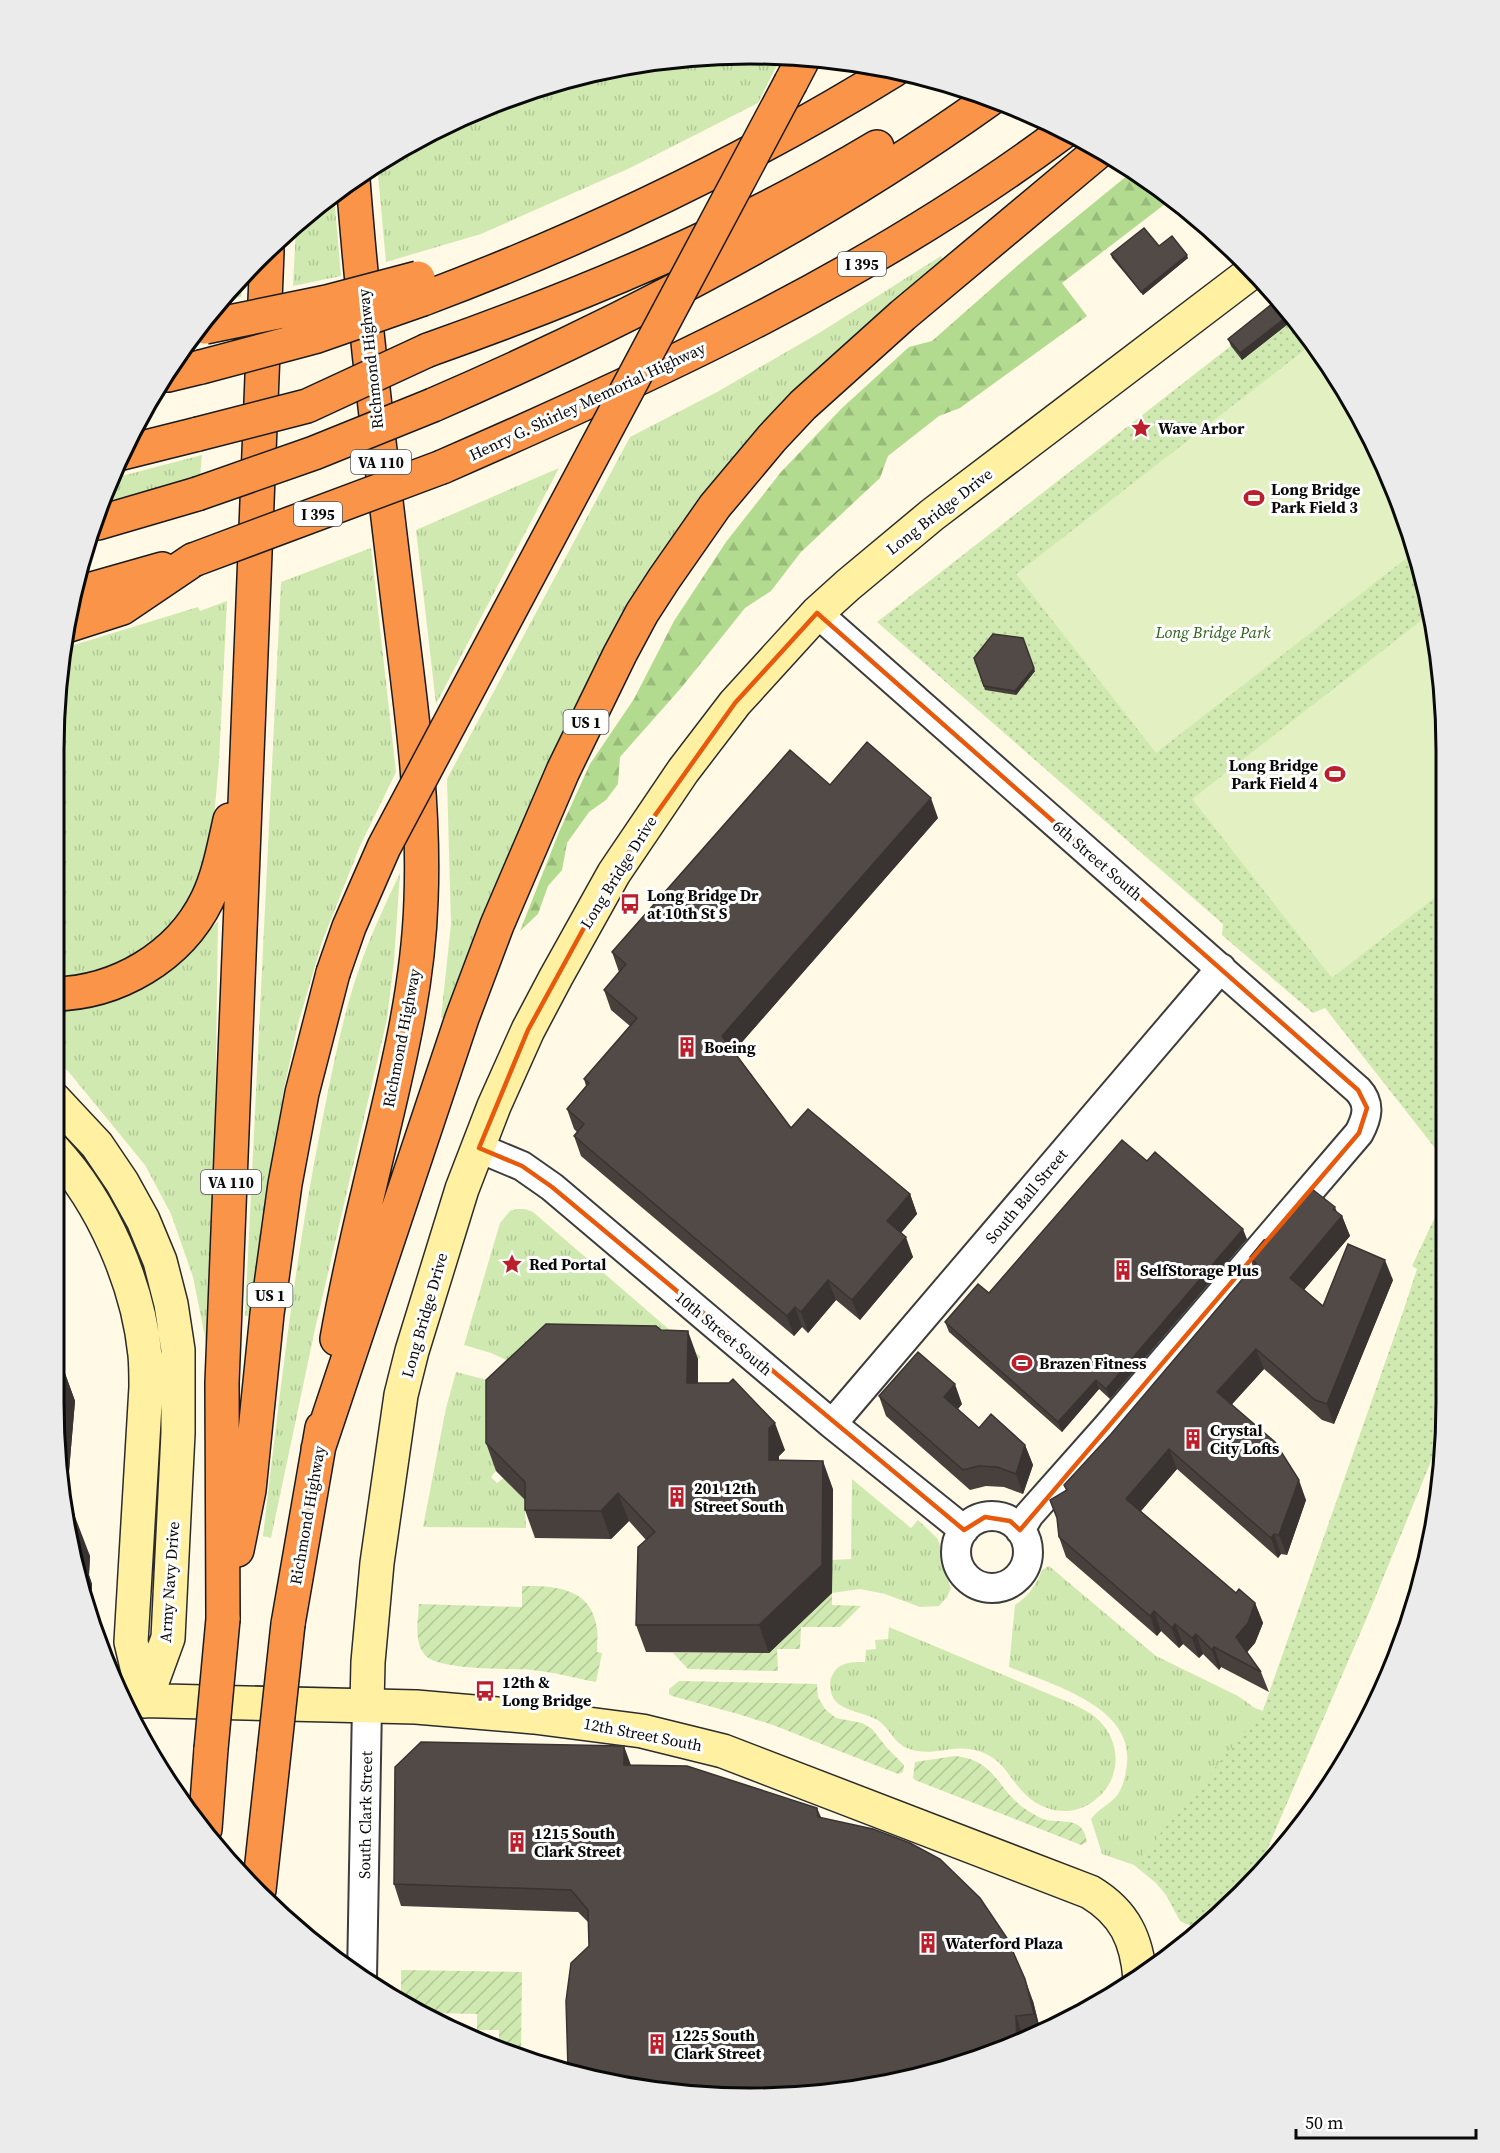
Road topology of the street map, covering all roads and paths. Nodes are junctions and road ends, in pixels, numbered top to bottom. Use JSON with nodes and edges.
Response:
{"nodes":[{"id":1,"x":799,"y":66,"type":"edge"},
{"id":2,"x":881,"y":78,"type":"edge"},
{"id":3,"x":956,"y":97,"type":"edge"},
{"id":4,"x":981,"y":105,"type":"edge"},
{"id":5,"x":1056,"y":137,"type":"edge"},
{"id":6,"x":1093,"y":156,"type":"edge"},
{"id":7,"x":354,"y":191,"type":"edge"},
{"id":8,"x":266,"y":264,"type":"edge"},
{"id":9,"x":1246,"y":277,"type":"edge"},
{"id":10,"x":420,"y":288,"type":"junction"},
{"id":11,"x":213,"y":325,"type":"edge"},
{"id":12,"x":177,"y":373,"type":"edge"},
{"id":13,"x":197,"y":424,"type":"junction"},
{"id":14,"x":146,"y":426,"type":"edge"},
{"id":15,"x":134,"y":448,"type":"edge"},
{"id":16,"x":104,"y":521,"type":"edge"},
{"id":17,"x":193,"y":560,"type":"junction"},
{"id":18,"x":84,"y":591,"type":"edge"},
{"id":19,"x":817,"y":614,"type":"junction"},
{"id":20,"x":77,"y":623,"type":"edge"},
{"id":21,"x":247,"y":746,"type":"junction"},
{"id":22,"x":1221,"y":968,"type":"junction"},
{"id":23,"x":65,"y":993,"type":"edge"},
{"id":24,"x":65,"y":1111,"type":"edge"},
{"id":25,"x":478,"y":1148,"type":"junction"},
{"id":26,"x":65,"y":1164,"type":"edge"},
{"id":27,"x":178,"y":1350,"type":"junction"},
{"id":28,"x":145,"y":1355,"type":"junction"},
{"id":29,"x":832,"y":1424,"type":"junction"},
{"id":30,"x":318,"y":1449,"type":"junction"},
{"id":31,"x":964,"y":1530,"type":"junction"},
{"id":32,"x":1020,"y":1530,"type":"junction"},
{"id":33,"x":136,"y":1545,"type":"junction"},
{"id":34,"x":172,"y":1547,"type":"junction"},
{"id":35,"x":223,"y":1619,"type":"junction"},
{"id":36,"x":134,"y":1701,"type":"edge"},
{"id":37,"x":367,"y":1705,"type":"junction"},
{"id":38,"x":269,"y":1792,"type":"junction"},
{"id":39,"x":207,"y":1821,"type":"edge"},
{"id":40,"x":260,"y":1882,"type":"edge"},
{"id":41,"x":273,"y":1895,"type":"edge"},
{"id":42,"x":362,"y":1968,"type":"edge"},
{"id":43,"x":1138,"y":1968,"type":"edge"}],
"edges":[{"from":1,"to":35,"type":"highway","number":"US 1","bridge":true},
{"from":2,"to":10,"type":"highway"},
{"from":3,"to":13,"type":"highway","bridge":true},
{"from":4,"to":16,"type":"highway","bridge":true},
{"from":5,"to":17,"type":"highway","name":"Henry G. Shirley Memorial Highway","number":"I 395","bridge":true},
{"from":6,"to":30,"type":"highway","number":"US 1"},
{"from":7,"to":30,"type":"highway","name":"Richmond Highway","number":"VA 110"},
{"from":8,"to":21,"type":"highway","number":"VA 110"},
{"from":9,"to":19,"type":"street","name":"Long Bridge Drive"},
{"from":10,"to":11,"type":"highway","bridge":true},
{"from":10,"to":12,"type":"highway","bridge":true},
{"from":13,"to":14,"type":"highway"},
{"from":13,"to":15,"type":"highway"},
{"from":17,"to":18,"type":"highway","name":"Henry G. Shirley Memorial Highway","number":"I 395"},
{"from":17,"to":20,"type":"highway"},
{"from":19,"to":22,"type":"street","name":"6th Street South"},
{"from":19,"to":25,"type":"street","name":"Long Bridge Drive"},
{"from":21,"to":23,"type":"highway"},
{"from":21,"to":35,"type":"highway","number":"VA 110"},
{"from":22,"to":29,"type":"street","name":"South Ball Street"},
{"from":22,"to":32,"type":"street","name":"6th Street South"},
{"from":24,"to":27,"type":"street","name":"Army Navy Drive"},
{"from":25,"to":29,"type":"street","name":"10th Street South"},
{"from":25,"to":37,"type":"street","name":"Long Bridge Drive"},
{"from":26,"to":28,"type":"street","name":"Army Navy Drive"},
{"from":27,"to":28,"type":"street"},
{"from":27,"to":34,"type":"street","name":"Army Navy Drive"},
{"from":28,"to":33,"type":"street","name":"Army Navy Drive"},
{"from":29,"to":31,"type":"street","name":"10th Street South"},
{"from":30,"to":38,"type":"highway","name":"Richmond Highway","number":"US 1","bridge":true},
{"from":31,"to":32,"type":"street"},
{"from":31,"to":32,"type":"street"},
{"from":33,"to":34,"type":"street"},
{"from":33,"to":36,"type":"street","name":"Army Navy Drive"},
{"from":34,"to":36,"type":"street","name":"Army Navy Drive"},
{"from":35,"to":39,"type":"highway","number":"US 1","bridge":true},
{"from":36,"to":37,"type":"street","name":"12th Street South"},
{"from":37,"to":42,"type":"street","name":"South Clark Street"},
{"from":37,"to":43,"type":"street","name":"12th Street South"},
{"from":38,"to":40,"type":"highway","name":"Richmond Highway","number":"US 1"},
{"from":38,"to":41,"type":"highway"}]}
